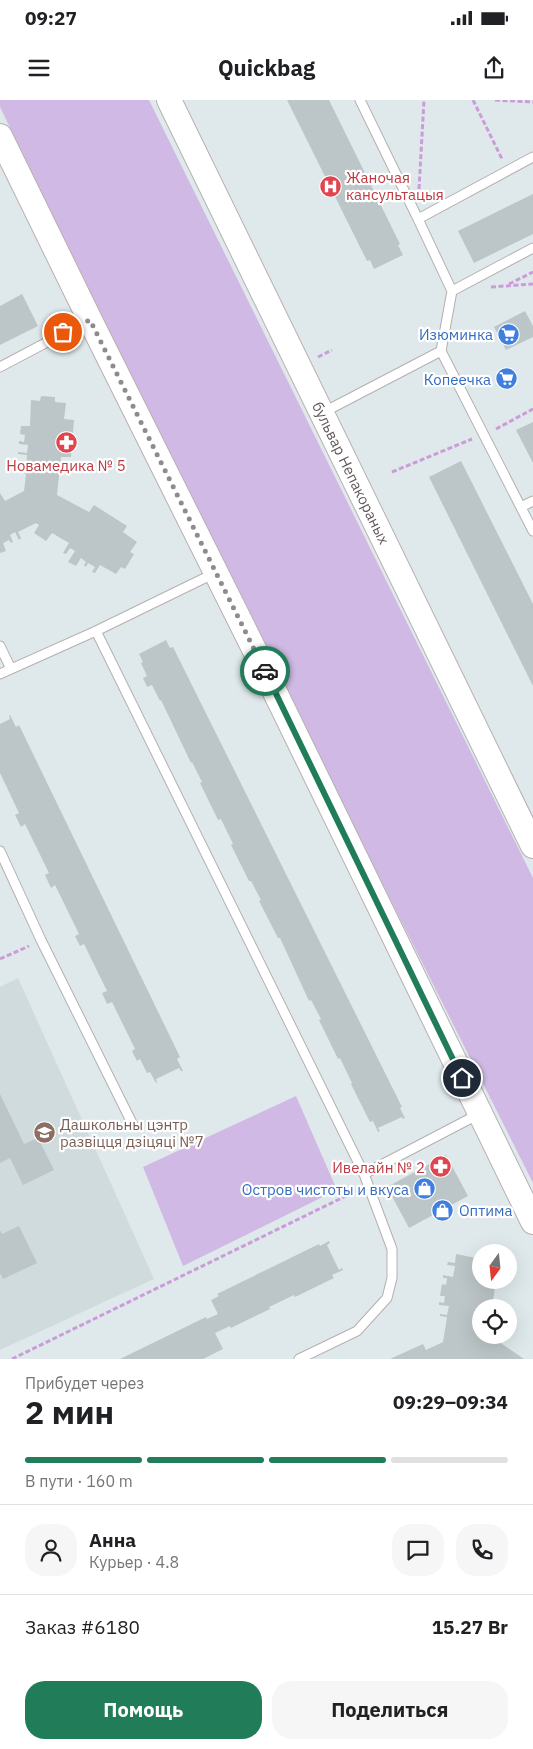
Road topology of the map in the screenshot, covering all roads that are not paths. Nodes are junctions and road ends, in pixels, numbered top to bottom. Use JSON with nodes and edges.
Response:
{"nodes":[{"id":1,"x":169,"y":100,"type":"edge"},
{"id":2,"x":360,"y":100,"type":"edge"},
{"id":3,"x":0,"y":136,"type":"edge"},
{"id":4,"x":533,"y":157,"type":"edge"},
{"id":5,"x":418,"y":219,"type":"junction"},
{"id":6,"x":533,"y":248,"type":"edge"},
{"id":7,"x":452,"y":291,"type":"junction"},
{"id":8,"x":90,"y":320,"type":"junction"},
{"id":9,"x":441,"y":351,"type":"junction"},
{"id":10,"x":0,"y":367,"type":"edge"},
{"id":11,"x":322,"y":413,"type":"junction"},
{"id":12,"x":533,"y":501,"type":"edge"},
{"id":13,"x":521,"y":507,"type":"junction"},
{"id":14,"x":533,"y":531,"type":"edge"},
{"id":15,"x":216,"y":573,"type":"junction"},
{"id":16,"x":96,"y":631,"type":"junction"},
{"id":17,"x":0,"y":646,"type":"edge"},
{"id":18,"x":11,"y":668,"type":"junction"},
{"id":19,"x":0,"y":674,"type":"edge"},
{"id":20,"x":533,"y":846,"type":"edge"},
{"id":21,"x":0,"y":851,"type":"edge"},
{"id":22,"x":479,"y":1114,"type":"junction"},
{"id":23,"x":133,"y":1125,"type":"dead end"},
{"id":24,"x":364,"y":1174,"type":"junction"},
{"id":25,"x":533,"y":1222,"type":"edge"},
{"id":26,"x":299,"y":1359,"type":"edge"}],
"edges":[{"from":1,"to":11,"type":"main road","name":"бульвар Непакораных"},
{"from":2,"to":5,"type":"lane"},
{"from":3,"to":8,"type":"main road"},
{"from":4,"to":5,"type":"lane"},
{"from":5,"to":7,"type":"lane"},
{"from":6,"to":7,"type":"lane"},
{"from":7,"to":9,"type":"lane"},
{"from":8,"to":10,"type":"lane"},
{"from":8,"to":15,"type":"main road"},
{"from":9,"to":11,"type":"lane"},
{"from":9,"to":13,"type":"lane"},
{"from":11,"to":20,"type":"main road","name":"бульвар Непакораных"},
{"from":12,"to":13,"type":"lane"},
{"from":13,"to":14,"type":"lane"},
{"from":15,"to":16,"type":"lane"},
{"from":15,"to":22,"type":"main road"},
{"from":16,"to":18,"type":"lane"},
{"from":16,"to":24,"type":"lane"},
{"from":17,"to":18,"type":"lane"},
{"from":18,"to":19,"type":"lane"},
{"from":21,"to":23,"type":"lane"},
{"from":22,"to":24,"type":"lane"},
{"from":22,"to":25,"type":"main road"},
{"from":24,"to":26,"type":"lane"}]}
